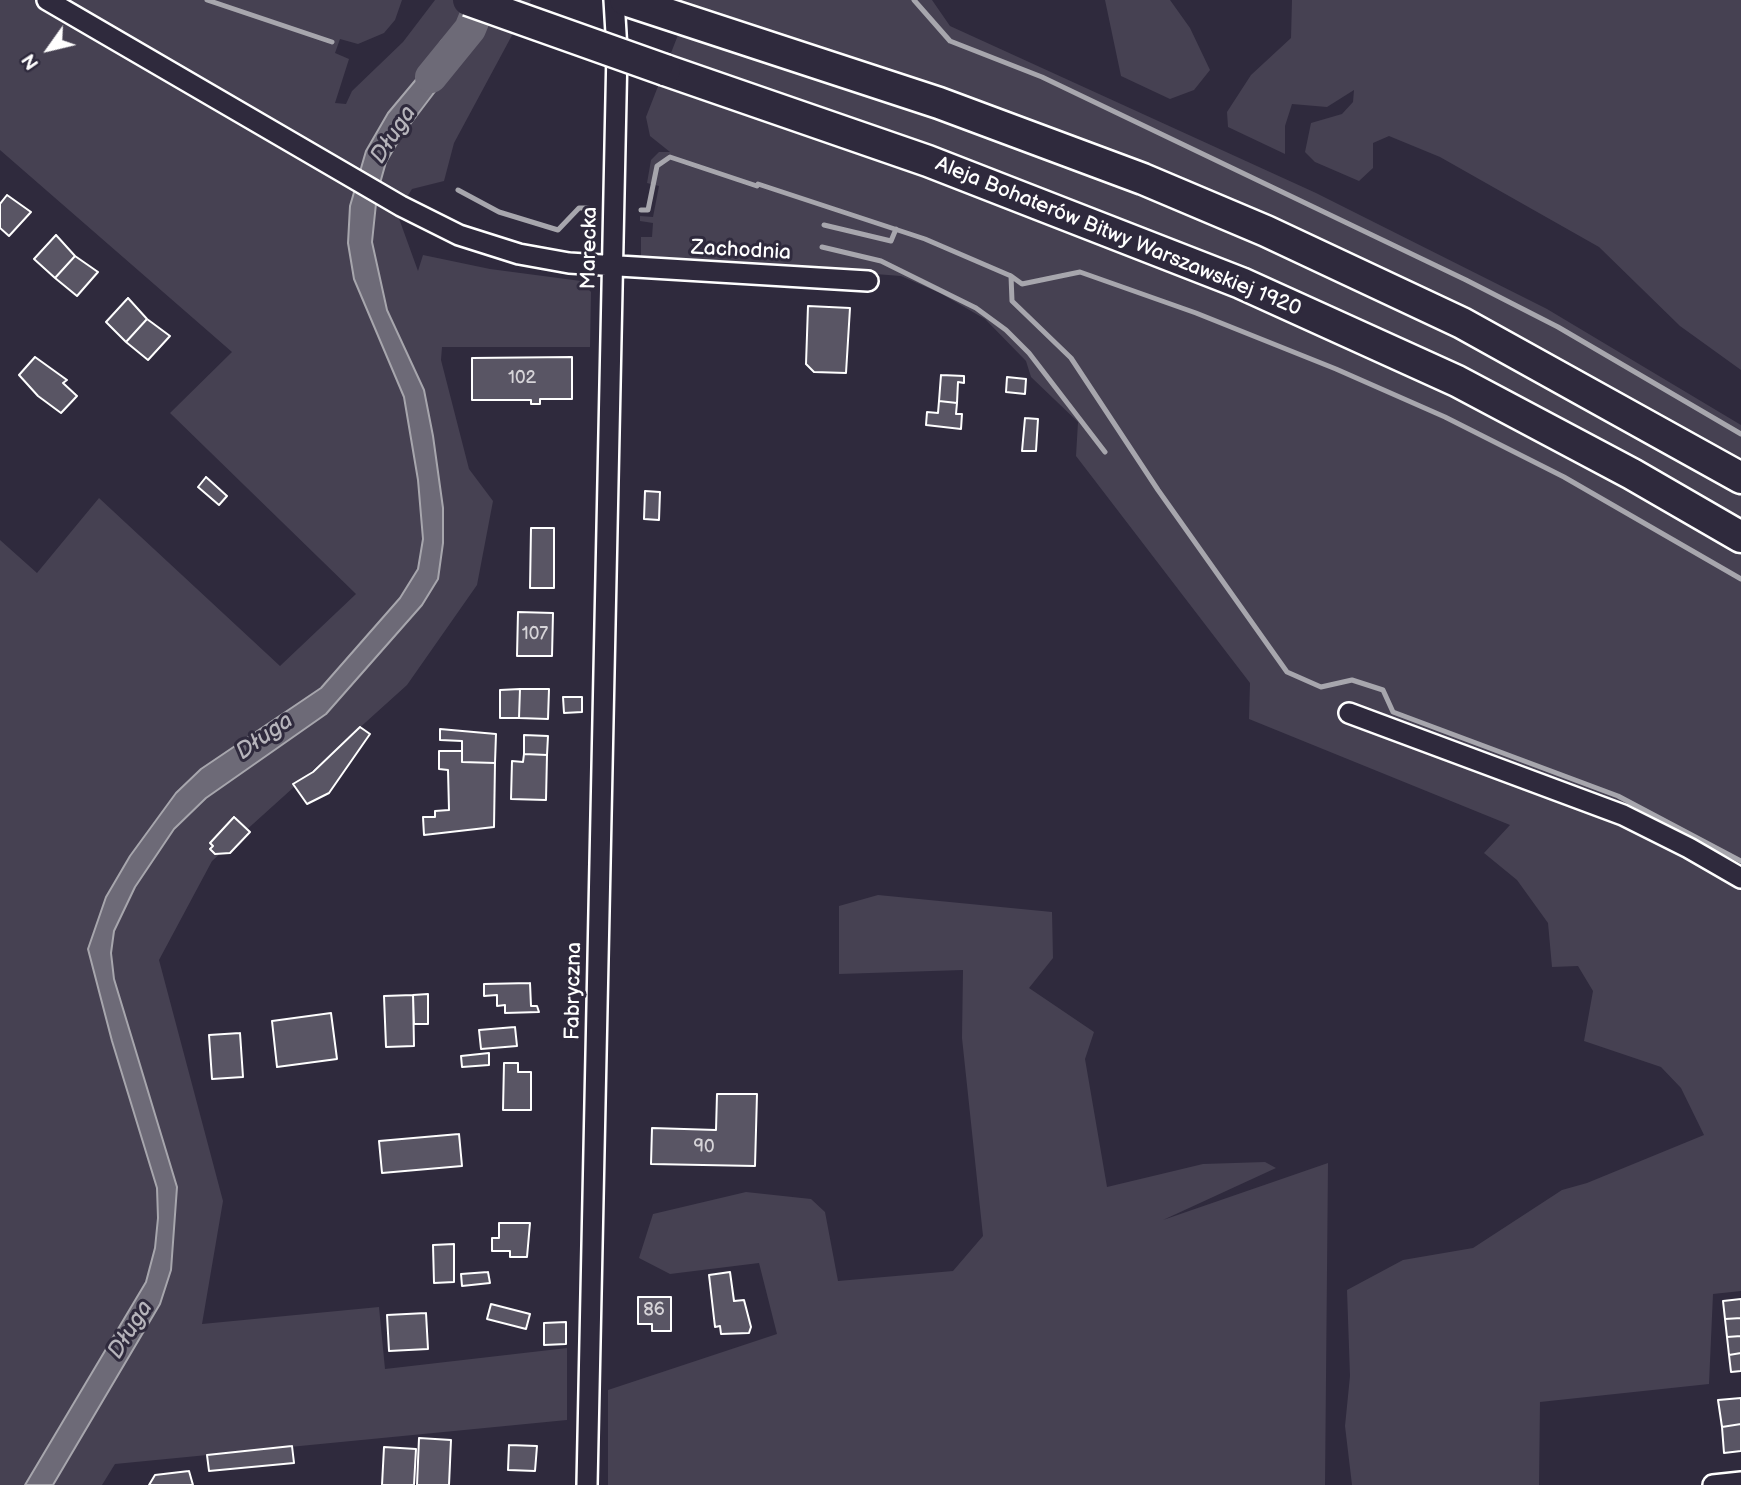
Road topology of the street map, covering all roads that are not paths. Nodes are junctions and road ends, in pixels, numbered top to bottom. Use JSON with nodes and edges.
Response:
{"nodes":[{"id":1,"x":47,"y":0,"type":"edge"},
{"id":2,"x":468,"y":0,"type":"edge"},
{"id":3,"x":614,"y":0,"type":"edge"},
{"id":4,"x":625,"y":0,"type":"edge"},
{"id":5,"x":612,"y":267,"type":"junction"},
{"id":6,"x":868,"y":281,"type":"dead end"},
{"id":7,"x":1741,"y":478,"type":"edge"},
{"id":8,"x":607,"y":497,"type":"joint"},
{"id":9,"x":1741,"y":537,"type":"edge"},
{"id":10,"x":1349,"y":713,"type":"dead end"},
{"id":11,"x":1741,"y":878,"type":"edge"},
{"id":12,"x":1741,"y":1482,"type":"edge"},
{"id":13,"x":587,"y":1485,"type":"edge"},
{"id":14,"x":1713,"y":1485,"type":"edge"}],
"edges":[{"from":1,"to":5,"type":"street","name":"Zachodnia"},
{"from":2,"to":9,"type":"highway","name":"Aleja Bohaterów Bitwy Warszawskiej 1920","bridge":true},
{"from":3,"to":5,"type":"street","name":"Marecka"},
{"from":4,"to":7,"type":"highway"},
{"from":5,"to":6,"type":"street","name":"Zachodnia"},
{"from":5,"to":8,"type":"street","name":"Marecka"},
{"from":8,"to":13,"type":"street","name":"Fabryczna"},
{"from":10,"to":11,"type":"street"},
{"from":12,"to":14,"type":"street"}]}
